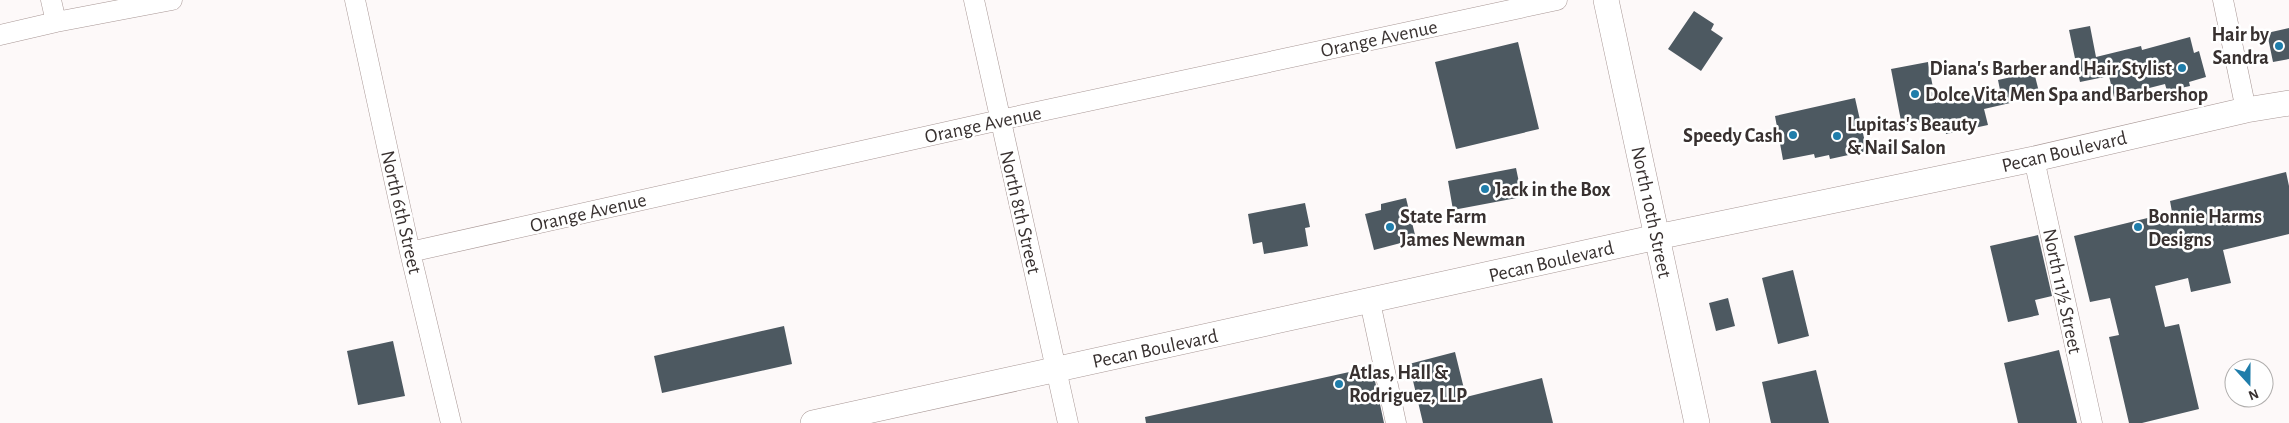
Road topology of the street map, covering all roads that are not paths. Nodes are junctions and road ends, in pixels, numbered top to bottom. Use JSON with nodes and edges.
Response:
{"nodes":[{"id":1,"x":51,"y":0,"type":"edge"},
{"id":2,"x":172,"y":0,"type":"edge"},
{"id":3,"x":355,"y":0,"type":"edge"},
{"id":4,"x":974,"y":0,"type":"edge"},
{"id":5,"x":1557,"y":0,"type":"edge"},
{"id":6,"x":1606,"y":0,"type":"edge"},
{"id":7,"x":2223,"y":0,"type":"edge"},
{"id":8,"x":56,"y":22,"type":"junction"},
{"id":9,"x":0,"y":35,"type":"edge"},
{"id":10,"x":2289,"y":103,"type":"edge"},
{"id":11,"x":2246,"y":110,"type":"junction"},
{"id":12,"x":1000,"y":120,"type":"junction"},
{"id":13,"x":2034,"y":159,"type":"junction"},
{"id":14,"x":1657,"y":237,"type":"junction"},
{"id":15,"x":410,"y":252,"type":"junction"},
{"id":16,"x":1370,"y":302,"type":"junction"},
{"id":17,"x":1056,"y":370,"type":"junction"},
{"id":18,"x":451,"y":423,"type":"edge"},
{"id":19,"x":813,"y":423,"type":"edge"},
{"id":20,"x":1068,"y":423,"type":"edge"},
{"id":21,"x":1396,"y":423,"type":"edge"},
{"id":22,"x":1697,"y":423,"type":"edge"},
{"id":23,"x":2092,"y":423,"type":"edge"}],
"edges":[{"from":1,"to":8,"type":"street"},
{"from":2,"to":8,"type":"street"},
{"from":3,"to":15,"type":"street","name":"North 6th Street"},
{"from":4,"to":12,"type":"street","name":"North 8th Street"},
{"from":5,"to":12,"type":"street","name":"Orange Avenue"},
{"from":6,"to":14,"type":"main road","name":"North 10th Street"},
{"from":7,"to":11,"type":"street"},
{"from":8,"to":9,"type":"street"},
{"from":10,"to":11,"type":"main road","name":"Pecan Boulevard"},
{"from":11,"to":13,"type":"main road","name":"Pecan Boulevard"},
{"from":12,"to":15,"type":"street","name":"Orange Avenue"},
{"from":12,"to":17,"type":"street","name":"North 8th Street"},
{"from":13,"to":14,"type":"main road","name":"Pecan Boulevard"},
{"from":13,"to":23,"type":"street","name":"North 11½ Street"},
{"from":14,"to":16,"type":"main road","name":"Pecan Boulevard"},
{"from":14,"to":22,"type":"main road","name":"North 10th Street"},
{"from":15,"to":18,"type":"street","name":"North 6th Street"},
{"from":16,"to":17,"type":"main road","name":"Pecan Boulevard"},
{"from":16,"to":21,"type":"street"},
{"from":17,"to":19,"type":"main road","name":"Pecan Boulevard"},
{"from":17,"to":20,"type":"street","name":"North 8th Street"}]}
